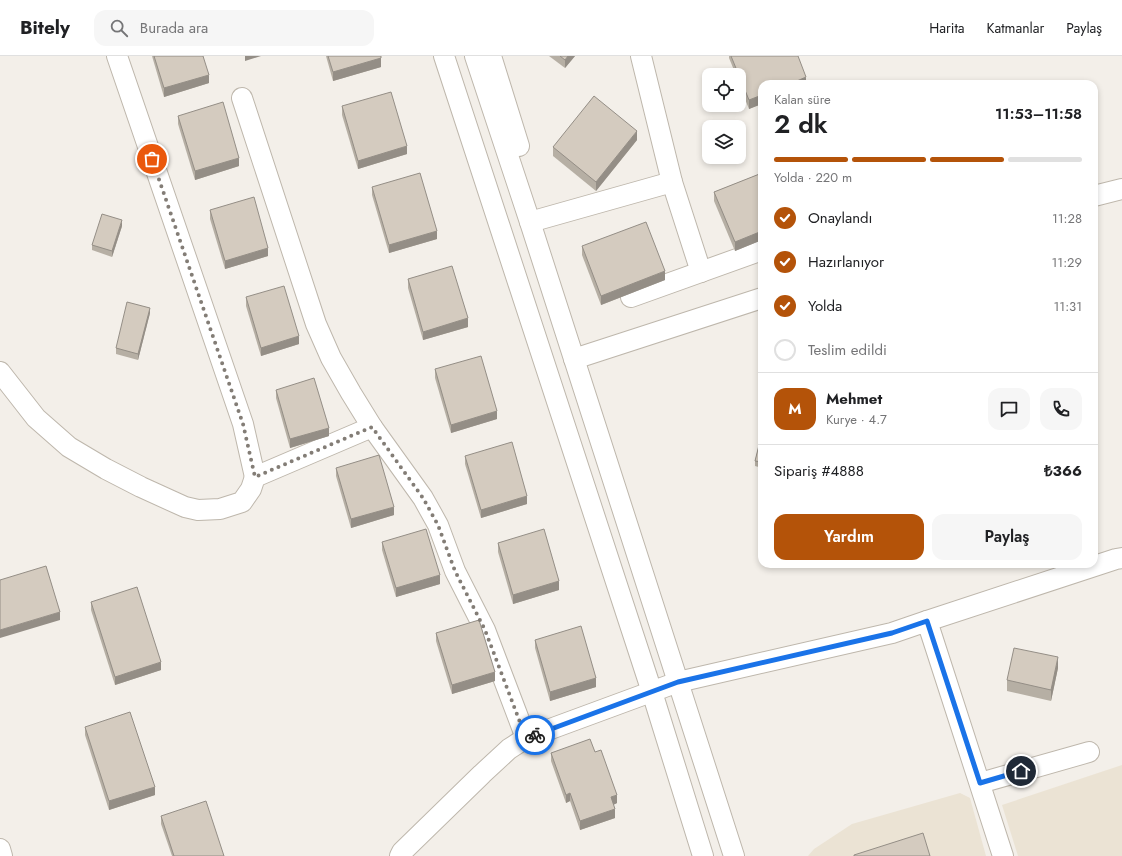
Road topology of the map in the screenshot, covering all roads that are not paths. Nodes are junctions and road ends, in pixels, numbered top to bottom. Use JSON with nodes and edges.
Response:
{"nodes":[{"id":1,"x":117,"y":56,"type":"edge"},
{"id":2,"x":444,"y":56,"type":"edge"},
{"id":3,"x":475,"y":56,"type":"edge"},
{"id":4,"x":491,"y":56,"type":"edge"},
{"id":5,"x":641,"y":56,"type":"edge"},
{"id":6,"x":242,"y":98,"type":"dead end"},
{"id":7,"x":672,"y":182,"type":"junction"},
{"id":8,"x":1122,"y":189,"type":"edge"},
{"id":9,"x":1098,"y":195,"type":"edge"},
{"id":10,"x":536,"y":220,"type":"junction"},
{"id":11,"x":758,"y":251,"type":"edge"},
{"id":12,"x":701,"y":272,"type":"junction"},
{"id":13,"x":631,"y":297,"type":"edge"},
{"id":14,"x":758,"y":299,"type":"edge"},
{"id":15,"x":574,"y":359,"type":"junction"},
{"id":16,"x":0,"y":372,"type":"edge"},
{"id":17,"x":372,"y":427,"type":"junction"},
{"id":18,"x":255,"y":477,"type":"junction"},
{"id":19,"x":1122,"y":558,"type":"edge"},
{"id":20,"x":1098,"y":565,"type":"edge"},
{"id":21,"x":1089,"y":568,"type":"edge"},
{"id":22,"x":927,"y":621,"type":"junction"},
{"id":23,"x":678,"y":682,"type":"junction"},
{"id":24,"x":652,"y":692,"type":"junction"},
{"id":25,"x":526,"y":738,"type":"junction"},
{"id":26,"x":1089,"y":752,"type":"dead end"},
{"id":27,"x":980,"y":783,"type":"junction"},
{"id":28,"x":0,"y":849,"type":"edge"},
{"id":29,"x":2,"y":856,"type":"edge"},
{"id":30,"x":400,"y":856,"type":"edge"},
{"id":31,"x":704,"y":856,"type":"edge"},
{"id":32,"x":734,"y":856,"type":"edge"},
{"id":33,"x":1003,"y":856,"type":"edge"}],
"edges":[{"from":1,"to":18,"type":"street"},
{"from":2,"to":24,"type":"street"},
{"from":3,"to":10,"type":"street"},
{"from":4,"to":10,"type":"street"},
{"from":5,"to":7,"type":"street"},
{"from":6,"to":17,"type":"street"},
{"from":7,"to":10,"type":"street"},
{"from":7,"to":12,"type":"street"},
{"from":8,"to":9,"type":"street"},
{"from":10,"to":15,"type":"street"},
{"from":11,"to":12,"type":"street"},
{"from":12,"to":13,"type":"street"},
{"from":14,"to":15,"type":"street"},
{"from":15,"to":23,"type":"street"},
{"from":16,"to":18,"type":"street"},
{"from":17,"to":18,"type":"street"},
{"from":17,"to":25,"type":"street"},
{"from":19,"to":20,"type":"street"},
{"from":21,"to":22,"type":"street"},
{"from":22,"to":23,"type":"street"},
{"from":22,"to":27,"type":"street"},
{"from":23,"to":24,"type":"street"},
{"from":23,"to":32,"type":"street"},
{"from":24,"to":25,"type":"street"},
{"from":24,"to":31,"type":"street"},
{"from":25,"to":30,"type":"street"},
{"from":26,"to":27,"type":"street"},
{"from":27,"to":33,"type":"street"},
{"from":28,"to":29,"type":"street"}]}
